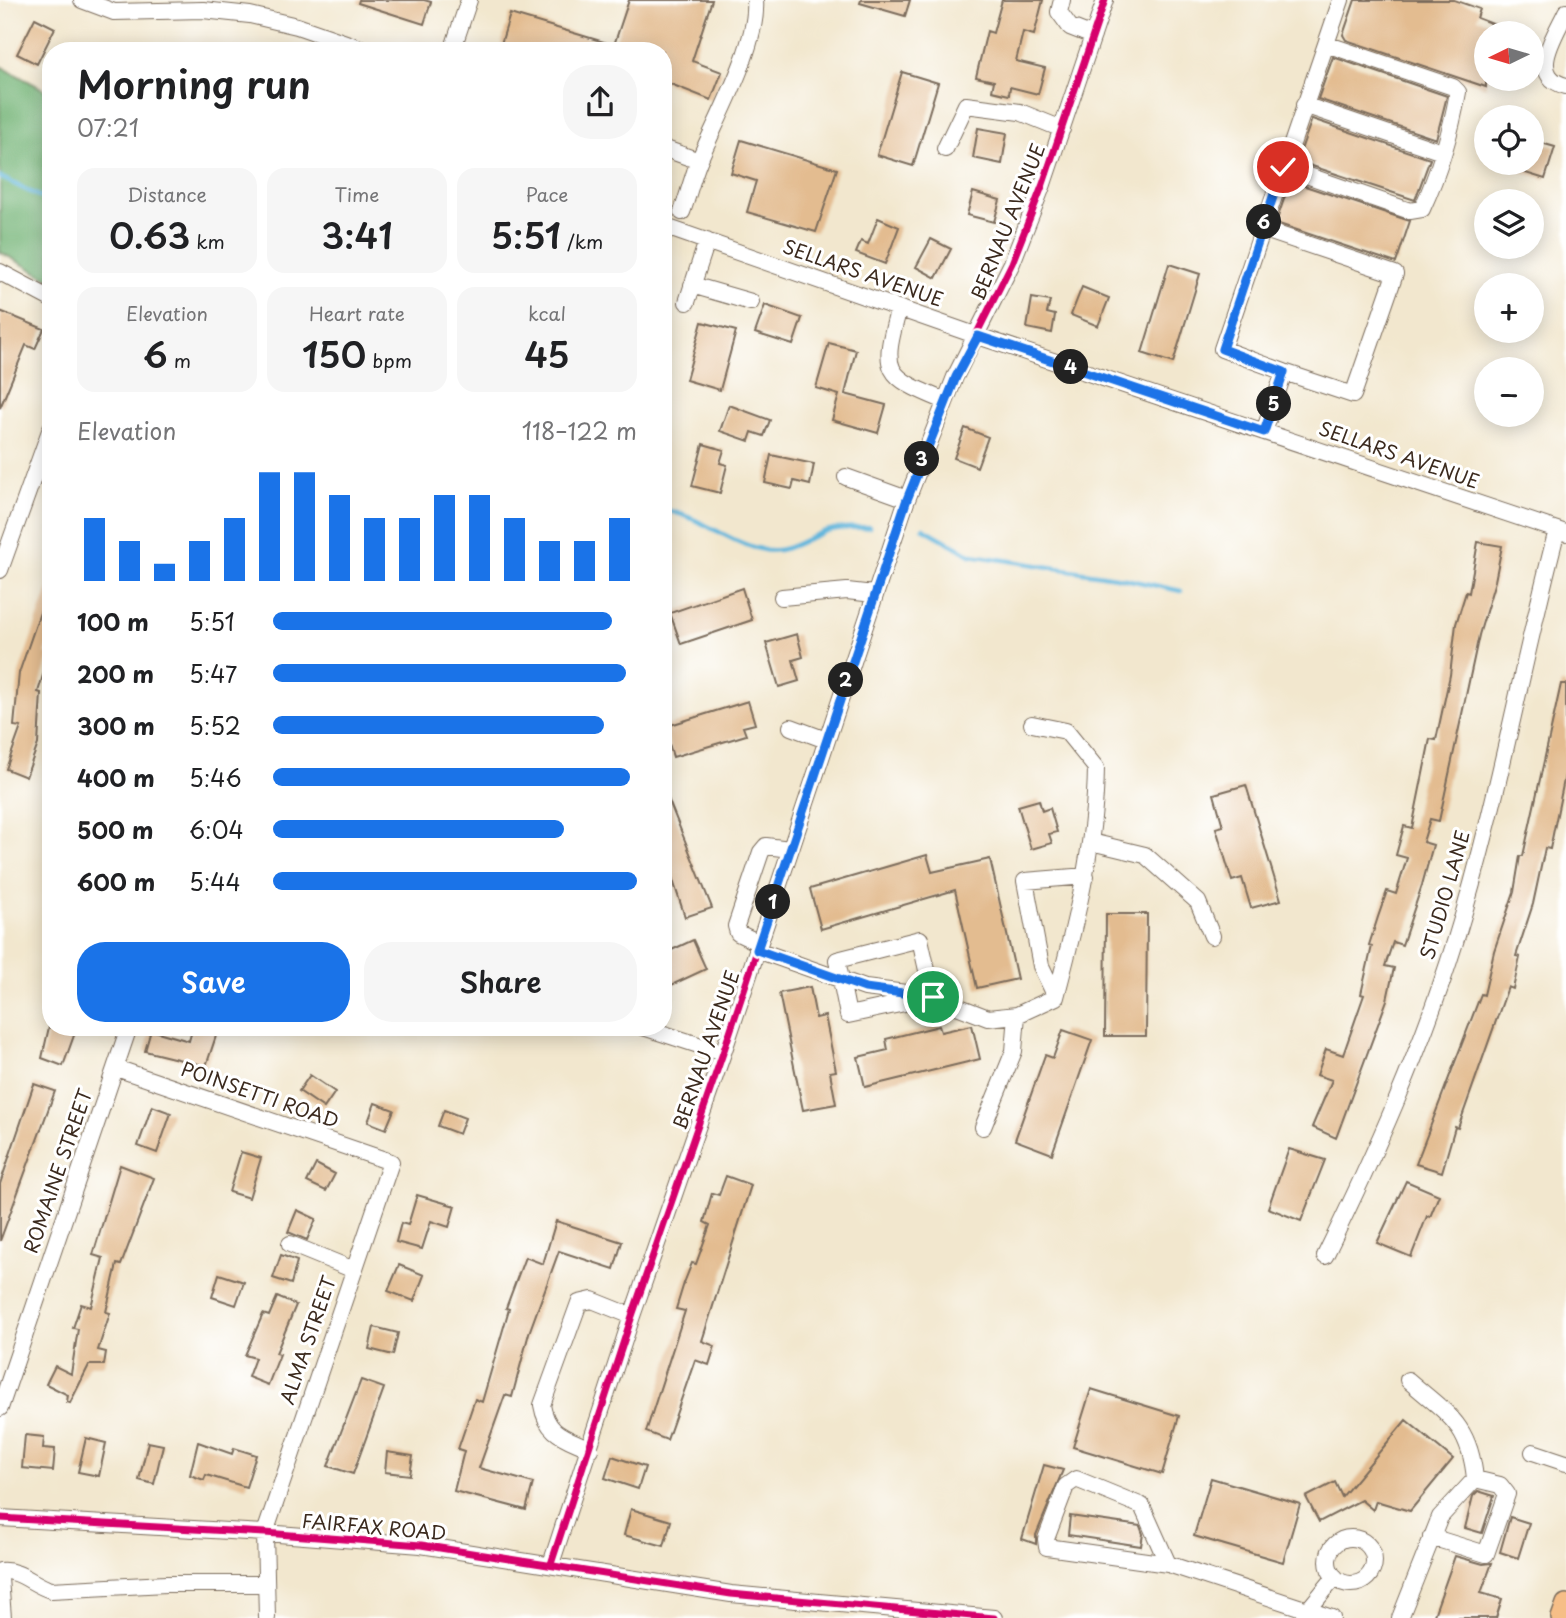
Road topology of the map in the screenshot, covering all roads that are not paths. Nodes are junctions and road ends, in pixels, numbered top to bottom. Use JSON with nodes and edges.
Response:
{"nodes":[{"id":1,"x":82,"y":0,"type":"edge"},
{"id":2,"x":469,"y":0,"type":"edge"},
{"id":3,"x":755,"y":0,"type":"edge"},
{"id":4,"x":1062,"y":0,"type":"edge"},
{"id":5,"x":1105,"y":0,"type":"edge"},
{"id":6,"x":1341,"y":0,"type":"edge"},
{"id":7,"x":1566,"y":12,"type":"edge"},
{"id":8,"x":1093,"y":36,"type":"junction"},
{"id":9,"x":343,"y":42,"type":"edge"},
{"id":10,"x":455,"y":42,"type":"edge"},
{"id":11,"x":1326,"y":44,"type":"junction"},
{"id":12,"x":1566,"y":86,"type":"edge"},
{"id":13,"x":1304,"y":105,"type":"junction"},
{"id":14,"x":1062,"y":129,"type":"junction"},
{"id":15,"x":945,"y":149,"type":"dead end"},
{"id":16,"x":672,"y":151,"type":"edge"},
{"id":17,"x":1442,"y":152,"type":"junction"},
{"id":18,"x":699,"y":161,"type":"junction"},
{"id":19,"x":1283,"y":167,"type":"junction"},
{"id":20,"x":682,"y":212,"type":"dead end"},
{"id":21,"x":672,"y":229,"type":"edge"},
{"id":22,"x":1262,"y":229,"type":"junction"},
{"id":23,"x":707,"y":241,"type":"junction"},
{"id":24,"x":0,"y":272,"type":"edge"},
{"id":25,"x":692,"y":285,"type":"junction"},
{"id":26,"x":42,"y":294,"type":"edge"},
{"id":27,"x":687,"y":302,"type":"dead end"},
{"id":28,"x":751,"y":302,"type":"dead end"},
{"id":29,"x":899,"y":308,"type":"junction"},
{"id":30,"x":978,"y":336,"type":"junction"},
{"id":31,"x":1284,"y":372,"type":"junction"},
{"id":32,"x":946,"y":401,"type":"junction"},
{"id":33,"x":1264,"y":432,"type":"junction"},
{"id":34,"x":42,"y":453,"type":"edge"},
{"id":35,"x":846,"y":477,"type":"dead end"},
{"id":36,"x":907,"y":499,"type":"junction"},
{"id":37,"x":1561,"y":531,"type":"edge"},
{"id":38,"x":0,"y":570,"type":"edge"},
{"id":39,"x":874,"y":594,"type":"junction"},
{"id":40,"x":782,"y":597,"type":"dead end"},
{"id":41,"x":1032,"y":724,"type":"dead end"},
{"id":42,"x":791,"y":727,"type":"dead end"},
{"id":43,"x":827,"y":740,"type":"junction"},
{"id":44,"x":1091,"y":842,"type":"junction"},
{"id":45,"x":790,"y":849,"type":"junction"},
{"id":46,"x":1086,"y":876,"type":"junction"},
{"id":47,"x":1212,"y":936,"type":"dead end"},
{"id":48,"x":758,"y":947,"type":"junction"},
{"id":49,"x":841,"y":979,"type":"junction"},
{"id":50,"x":933,"y":997,"type":"junction"},
{"id":51,"x":1056,"y":997,"type":"junction"},
{"id":52,"x":1017,"y":1015,"type":"junction"},
{"id":53,"x":126,"y":1036,"type":"edge"},
{"id":54,"x":671,"y":1036,"type":"edge"},
{"id":55,"x":723,"y":1053,"type":"junction"},
{"id":56,"x":116,"y":1068,"type":"junction"},
{"id":57,"x":983,"y":1127,"type":"dead end"},
{"id":58,"x":391,"y":1162,"type":"joint"},
{"id":59,"x":290,"y":1244,"type":"dead end"},
{"id":60,"x":1325,"y":1256,"type":"dead end"},
{"id":61,"x":354,"y":1270,"type":"junction"},
{"id":62,"x":632,"y":1315,"type":"junction"},
{"id":63,"x":8,"y":1361,"type":"edge"},
{"id":64,"x":1408,"y":1380,"type":"dead end"},
{"id":65,"x":0,"y":1408,"type":"edge"},
{"id":66,"x":590,"y":1449,"type":"junction"},
{"id":67,"x":1533,"y":1452,"type":"dead end"},
{"id":68,"x":1566,"y":1463,"type":"edge"},
{"id":69,"x":1475,"y":1479,"type":"junction"},
{"id":70,"x":0,"y":1518,"type":"edge"},
{"id":71,"x":265,"y":1533,"type":"junction"},
{"id":72,"x":1430,"y":1537,"type":"junction"},
{"id":73,"x":551,"y":1564,"type":"junction"},
{"id":74,"x":1168,"y":1564,"type":"junction"},
{"id":75,"x":0,"y":1571,"type":"edge"},
{"id":76,"x":1335,"y":1577,"type":"dead end"},
{"id":77,"x":0,"y":1578,"type":"edge"},
{"id":78,"x":266,"y":1584,"type":"junction"},
{"id":79,"x":1566,"y":1604,"type":"edge"},
{"id":80,"x":1307,"y":1614,"type":"edge"},
{"id":81,"x":931,"y":1616,"type":"edge"},
{"id":82,"x":3,"y":1618,"type":"edge"},
{"id":83,"x":267,"y":1618,"type":"edge"},
{"id":84,"x":994,"y":1618,"type":"edge"},
{"id":85,"x":1332,"y":1618,"type":"edge"},
{"id":86,"x":1400,"y":1618,"type":"edge"},
{"id":87,"x":1561,"y":1618,"type":"edge"}],
"edges":[{"from":1,"to":9,"type":"street"},
{"from":2,"to":10,"type":"street"},
{"from":3,"to":18,"type":"street"},
{"from":4,"to":8,"type":"street"},
{"from":5,"to":8,"type":"street","name":"BERNAU AVENUE"},
{"from":6,"to":11,"type":"street"},
{"from":7,"to":12,"type":"street"},
{"from":8,"to":14,"type":"street","name":"BERNAU AVENUE"},
{"from":11,"to":13,"type":"street"},
{"from":11,"to":17,"type":"street"},
{"from":13,"to":17,"type":"street"},
{"from":13,"to":19,"type":"street"},
{"from":14,"to":15,"type":"street"},
{"from":14,"to":30,"type":"street","name":"BERNAU AVENUE"},
{"from":16,"to":18,"type":"street"},
{"from":17,"to":19,"type":"street"},
{"from":18,"to":20,"type":"street"},
{"from":19,"to":22,"type":"street"},
{"from":21,"to":23,"type":"street","name":"SELLARS AVENUE"},
{"from":22,"to":31,"type":"street"},
{"from":22,"to":31,"type":"street"},
{"from":23,"to":25,"type":"street"},
{"from":23,"to":29,"type":"street","name":"SELLARS AVENUE"},
{"from":24,"to":26,"type":"street"},
{"from":25,"to":27,"type":"street"},
{"from":25,"to":28,"type":"street"},
{"from":29,"to":30,"type":"street","name":"SELLARS AVENUE"},
{"from":29,"to":32,"type":"street"},
{"from":30,"to":32,"type":"street","name":"BERNAU AVENUE"},
{"from":30,"to":33,"type":"street","name":"SELLARS AVENUE"},
{"from":31,"to":33,"type":"street"},
{"from":32,"to":36,"type":"street","name":"BERNAU AVENUE"},
{"from":33,"to":37,"type":"street","name":"SELLARS AVENUE"},
{"from":34,"to":38,"type":"street"},
{"from":35,"to":36,"type":"street"},
{"from":36,"to":39,"type":"street","name":"BERNAU AVENUE"},
{"from":37,"to":60,"type":"street","name":"STUDIO LANE"},
{"from":39,"to":40,"type":"street"},
{"from":39,"to":43,"type":"street","name":"BERNAU AVENUE"},
{"from":41,"to":44,"type":"street"},
{"from":42,"to":43,"type":"street"},
{"from":43,"to":45,"type":"street","name":"BERNAU AVENUE"},
{"from":44,"to":46,"type":"street"},
{"from":44,"to":47,"type":"street"},
{"from":45,"to":48,"type":"street","name":"BERNAU AVENUE"},
{"from":45,"to":48,"type":"street"},
{"from":46,"to":51,"type":"street"},
{"from":46,"to":51,"type":"street"},
{"from":48,"to":49,"type":"street"},
{"from":48,"to":55,"type":"street","name":"BERNAU AVENUE"},
{"from":49,"to":50,"type":"street"},
{"from":49,"to":50,"type":"street"},
{"from":49,"to":50,"type":"street"},
{"from":50,"to":52,"type":"street"},
{"from":51,"to":52,"type":"street"},
{"from":52,"to":57,"type":"street"},
{"from":53,"to":56,"type":"street","name":"ROMAINE STREET"},
{"from":54,"to":55,"type":"street"},
{"from":55,"to":62,"type":"street","name":"BERNAU AVENUE"},
{"from":56,"to":58,"type":"street","name":"POINSETTI ROAD"},
{"from":56,"to":63,"type":"street","name":"ROMAINE STREET"},
{"from":58,"to":61,"type":"street","name":"ALMA STREET"},
{"from":59,"to":61,"type":"street"},
{"from":61,"to":71,"type":"street","name":"ALMA STREET"},
{"from":62,"to":66,"type":"street","name":"BERNAU AVENUE"},
{"from":62,"to":66,"type":"street"},
{"from":63,"to":65,"type":"street","name":"ROMAINE STREET"},
{"from":64,"to":69,"type":"street"},
{"from":66,"to":73,"type":"street","name":"BERNAU AVENUE"},
{"from":67,"to":68,"type":"street"},
{"from":69,"to":72,"type":"street"},
{"from":69,"to":72,"type":"street"},
{"from":70,"to":71,"type":"street","name":"FAIRFAX ROAD"},
{"from":71,"to":73,"type":"street","name":"FAIRFAX ROAD"},
{"from":71,"to":78,"type":"street","name":"ALMA STREET"},
{"from":72,"to":86,"type":"street"},
{"from":73,"to":81,"type":"street","name":"FAIRFAX ROAD"},
{"from":74,"to":74,"type":"street"},
{"from":74,"to":80,"type":"street"},
{"from":75,"to":78,"type":"street"},
{"from":76,"to":80,"type":"street"},
{"from":77,"to":82,"type":"street"},
{"from":78,"to":83,"type":"street","name":"ALMA STREET"},
{"from":79,"to":87,"type":"main road"},
{"from":80,"to":85,"type":"street"},
{"from":81,"to":84,"type":"street","name":"FAIRFAX ROAD"}]}
